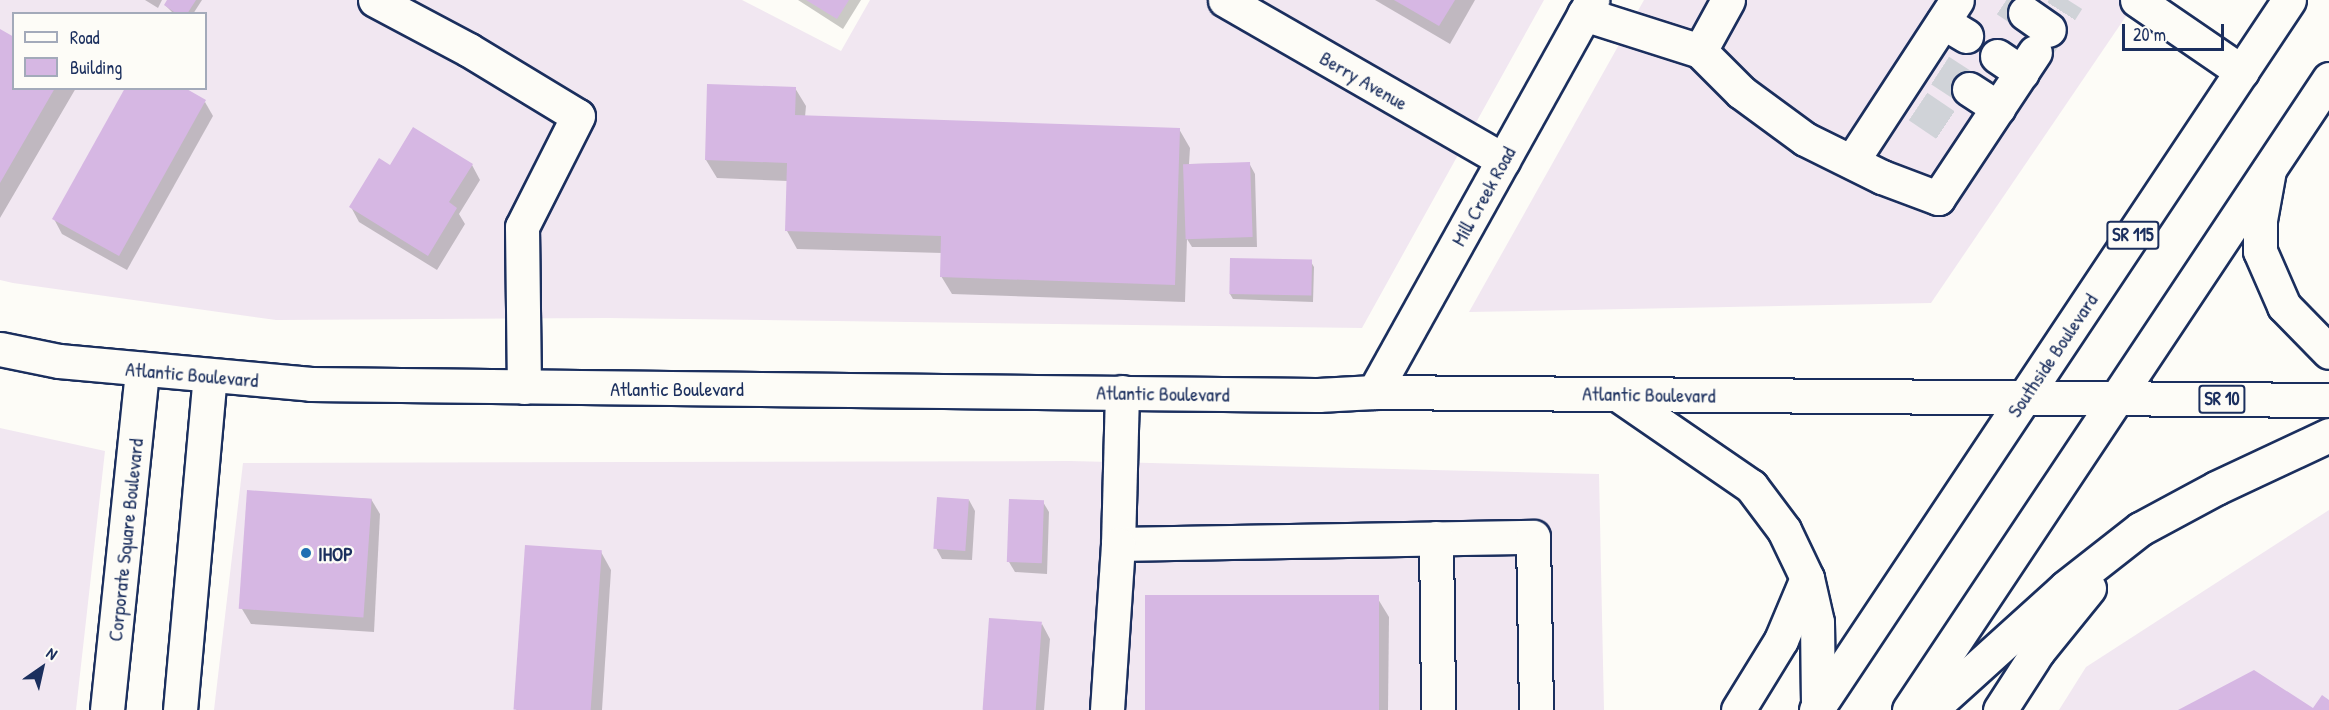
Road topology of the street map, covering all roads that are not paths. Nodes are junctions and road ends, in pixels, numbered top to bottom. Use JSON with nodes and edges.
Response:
{"nodes":[{"id":1,"x":375,"y":0,"type":"edge"},
{"id":2,"x":1225,"y":0,"type":"edge"},
{"id":3,"x":1728,"y":0,"type":"edge"},
{"id":4,"x":2137,"y":0,"type":"edge"},
{"id":5,"x":2289,"y":0,"type":"edge"},
{"id":6,"x":1588,"y":7,"type":"edge"},
{"id":7,"x":1955,"y":19,"type":"edge"},
{"id":8,"x":2026,"y":45,"type":"tunnel mouth"},
{"id":9,"x":1700,"y":51,"type":"junction"},
{"id":10,"x":2242,"y":72,"type":"junction"},
{"id":11,"x":2329,"y":79,"type":"edge"},
{"id":12,"x":1969,"y":89,"type":"tunnel mouth"},
{"id":13,"x":1998,"y":108,"type":"junction"},
{"id":14,"x":1503,"y":160,"type":"junction"},
{"id":15,"x":1852,"y":162,"type":"junction"},
{"id":16,"x":2269,"y":170,"type":"junction"},
{"id":17,"x":0,"y":350,"type":"edge"},
{"id":18,"x":2329,"y":352,"type":"edge"},
{"id":19,"x":142,"y":369,"type":"junction"},
{"id":20,"x":210,"y":376,"type":"junction"},
{"id":21,"x":524,"y":387,"type":"junction"},
{"id":22,"x":1122,"y":392,"type":"junction"},
{"id":23,"x":1374,"y":392,"type":"junction"},
{"id":24,"x":1617,"y":394,"type":"junction"},
{"id":25,"x":2024,"y":397,"type":"junction"},
{"id":26,"x":2116,"y":398,"type":"junction"},
{"id":27,"x":2329,"y":400,"type":"edge"},
{"id":28,"x":2329,"y":435,"type":"edge"},
{"id":29,"x":2140,"y":529,"type":"junction"},
{"id":30,"x":1436,"y":538,"type":"junction"},
{"id":31,"x":1118,"y":544,"type":"junction"},
{"id":32,"x":1807,"y":578,"type":"junction"},
{"id":33,"x":1817,"y":709,"type":"edge"},
{"id":34,"x":107,"y":710,"type":"edge"},
{"id":35,"x":180,"y":710,"type":"edge"},
{"id":36,"x":1107,"y":710,"type":"edge"},
{"id":37,"x":1438,"y":710,"type":"edge"},
{"id":38,"x":1536,"y":710,"type":"edge"},
{"id":39,"x":1738,"y":710,"type":"edge"},
{"id":40,"x":1909,"y":710,"type":"edge"},
{"id":41,"x":1930,"y":710,"type":"edge"},
{"id":42,"x":2000,"y":710,"type":"edge"}],
"edges":[{"from":1,"to":21,"type":"main road"},
{"from":2,"to":14,"type":"main road","name":"Berry Avenue"},
{"from":3,"to":9,"type":"main road"},
{"from":4,"to":10,"type":"main road"},
{"from":5,"to":10,"type":"main road","name":"Southside Boulevard","number":"SR 115"},
{"from":6,"to":9,"type":"main road"},
{"from":6,"to":14,"type":"main road","name":"Mill Creek Road"},
{"from":7,"to":15,"type":"main road"},
{"from":8,"to":13,"type":"main road"},
{"from":9,"to":15,"type":"main road"},
{"from":10,"to":25,"type":"main road","name":"Southside Boulevard","number":"SR 115"},
{"from":11,"to":16,"type":"main road"},
{"from":12,"to":13,"type":"main road"},
{"from":13,"to":15,"type":"main road"},
{"from":14,"to":23,"type":"main road","name":"Mill Creek Road"},
{"from":16,"to":18,"type":"main road"},
{"from":16,"to":26,"type":"main road"},
{"from":17,"to":19,"type":"main road","name":"Atlantic Boulevard"},
{"from":19,"to":20,"type":"main road","name":"Atlantic Boulevard"},
{"from":19,"to":34,"type":"main road","name":"Corporate Square Boulevard"},
{"from":20,"to":21,"type":"main road","name":"Atlantic Boulevard"},
{"from":20,"to":35,"type":"main road"},
{"from":21,"to":22,"type":"main road","name":"Atlantic Boulevard"},
{"from":22,"to":23,"type":"main road","name":"Atlantic Boulevard"},
{"from":22,"to":31,"type":"main road"},
{"from":23,"to":24,"type":"main road","name":"Atlantic Boulevard"},
{"from":24,"to":25,"type":"main road","name":"Atlantic Boulevard"},
{"from":24,"to":32,"type":"main road"},
{"from":25,"to":26,"type":"main road","name":"Atlantic Boulevard"},
{"from":25,"to":33,"type":"main road","name":"Southside Boulevard","number":"SR 115"},
{"from":26,"to":27,"type":"main road","name":"Atlantic Boulevard","number":"SR 10"},
{"from":26,"to":40,"type":"main road"},
{"from":28,"to":29,"type":"main road"},
{"from":29,"to":41,"type":"main road"},
{"from":29,"to":42,"type":"main road"},
{"from":30,"to":31,"type":"main road"},
{"from":30,"to":37,"type":"main road"},
{"from":30,"to":38,"type":"main road"},
{"from":31,"to":36,"type":"main road"},
{"from":32,"to":33,"type":"main road"},
{"from":32,"to":39,"type":"main road"}]}
